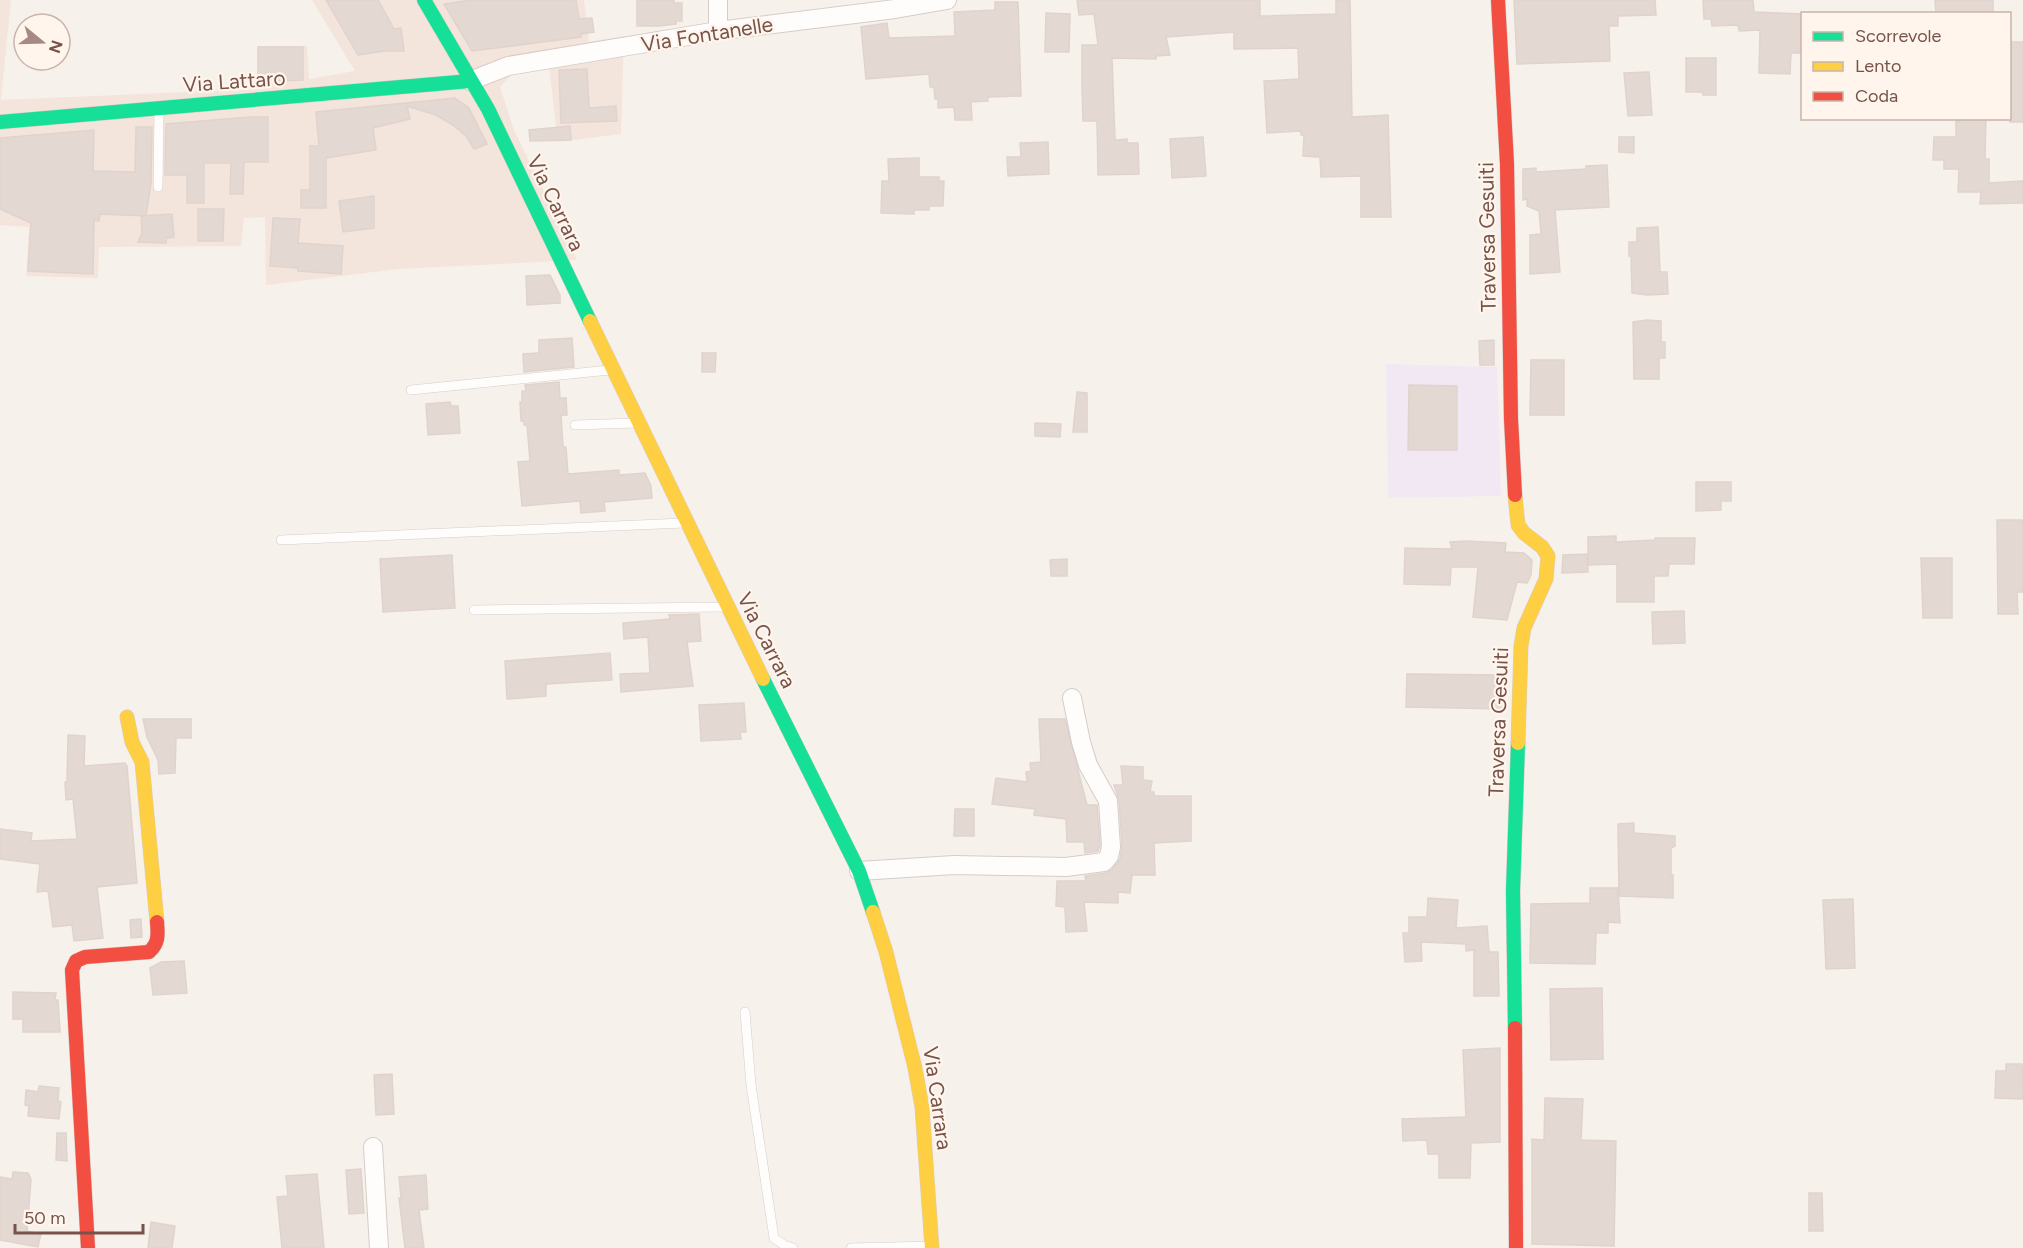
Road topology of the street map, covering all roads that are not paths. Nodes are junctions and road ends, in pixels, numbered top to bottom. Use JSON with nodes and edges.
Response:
{"nodes":[{"id":1,"x":424,"y":0,"type":"edge"},
{"id":2,"x":718,"y":0,"type":"edge"},
{"id":3,"x":947,"y":0,"type":"edge"},
{"id":4,"x":1498,"y":0,"type":"edge"},
{"id":5,"x":718,"y":31,"type":"junction"},
{"id":6,"x":470,"y":81,"type":"junction"},
{"id":7,"x":159,"y":108,"type":"junction"},
{"id":8,"x":0,"y":122,"type":"edge"},
{"id":9,"x":158,"y":187,"type":"dead end"},
{"id":10,"x":613,"y":370,"type":"junction"},
{"id":11,"x":411,"y":390,"type":"dead end"},
{"id":12,"x":638,"y":423,"type":"junction"},
{"id":13,"x":575,"y":424,"type":"dead end"},
{"id":14,"x":686,"y":523,"type":"junction"},
{"id":15,"x":281,"y":540,"type":"dead end"},
{"id":16,"x":727,"y":607,"type":"junction"},
{"id":17,"x":474,"y":610,"type":"dead end"},
{"id":18,"x":1072,"y":698,"type":"dead end"},
{"id":19,"x":127,"y":717,"type":"dead end"},
{"id":20,"x":859,"y":870,"type":"junction"},
{"id":21,"x":745,"y":1012,"type":"dead end"},
{"id":22,"x":373,"y":1147,"type":"dead end"},
{"id":23,"x":932,"y":1247,"type":"edge"},
{"id":24,"x":88,"y":1248,"type":"edge"},
{"id":25,"x":379,"y":1248,"type":"edge"},
{"id":26,"x":793,"y":1248,"type":"edge"},
{"id":27,"x":850,"y":1248,"type":"edge"},
{"id":28,"x":1516,"y":1248,"type":"edge"}],
"edges":[{"from":1,"to":6,"type":"street","name":"Via Carrara"},
{"from":2,"to":5,"type":"street"},
{"from":3,"to":5,"type":"street","name":"Via Fontanelle"},
{"from":4,"to":28,"type":"street","name":"Traversa Gesuiti"},
{"from":5,"to":6,"type":"street","name":"Via Fontanelle"},
{"from":6,"to":7,"type":"street","name":"Via Lattaro"},
{"from":6,"to":10,"type":"street","name":"Via Carrara"},
{"from":7,"to":8,"type":"street","name":"Via Lattaro"},
{"from":7,"to":9,"type":"lane"},
{"from":10,"to":11,"type":"lane"},
{"from":10,"to":12,"type":"street","name":"Via Carrara"},
{"from":12,"to":13,"type":"lane"},
{"from":12,"to":14,"type":"street","name":"Via Carrara"},
{"from":14,"to":15,"type":"lane"},
{"from":14,"to":16,"type":"street","name":"Via Carrara"},
{"from":16,"to":17,"type":"lane"},
{"from":16,"to":20,"type":"street","name":"Via Carrara"},
{"from":18,"to":20,"type":"street"},
{"from":19,"to":24,"type":"street"},
{"from":20,"to":23,"type":"street","name":"Via Carrara"},
{"from":21,"to":26,"type":"lane"},
{"from":22,"to":25,"type":"street"},
{"from":23,"to":27,"type":"lane"}]}
